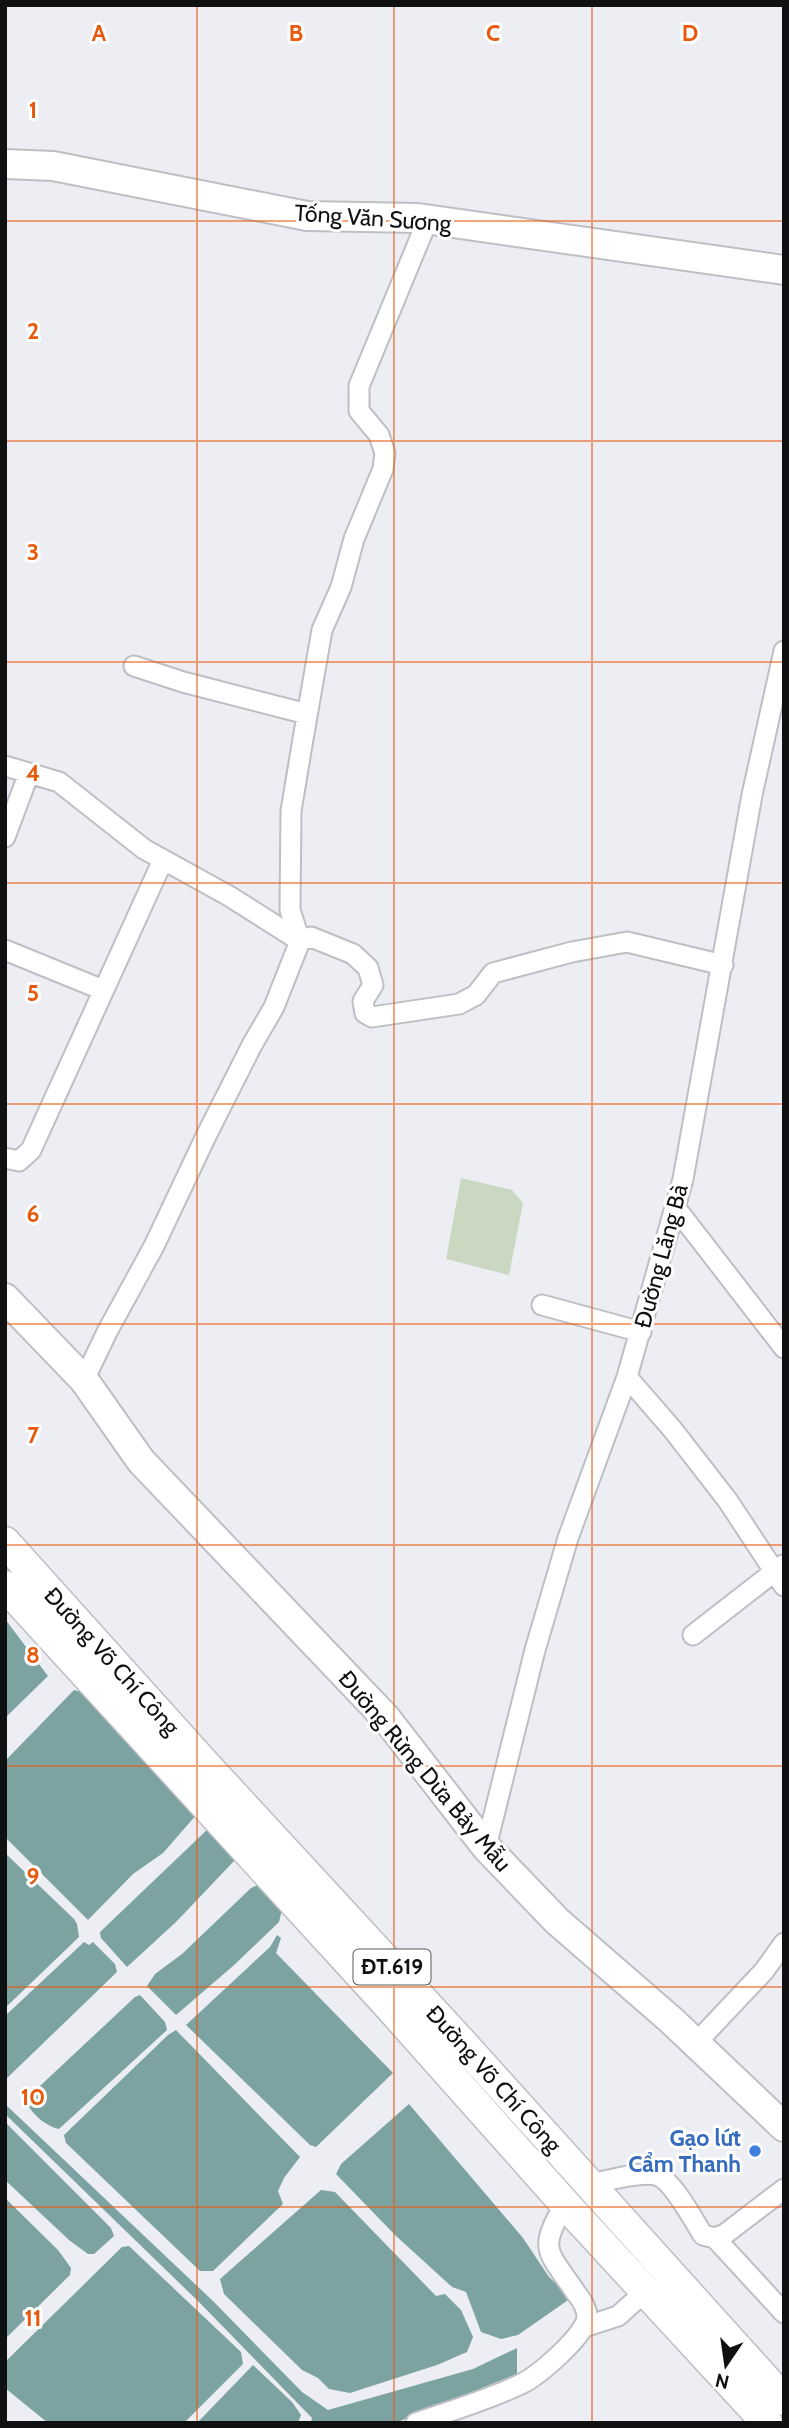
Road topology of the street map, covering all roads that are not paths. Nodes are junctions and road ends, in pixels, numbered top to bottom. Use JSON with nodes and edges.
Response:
{"nodes":[{"id":1,"x":5,"y":164,"type":"edge"},
{"id":2,"x":428,"y":219,"type":"junction"},
{"id":3,"x":784,"y":270,"type":"edge"},
{"id":4,"x":784,"y":651,"type":"edge"},
{"id":5,"x":134,"y":666,"type":"dead end"},
{"id":6,"x":307,"y":714,"type":"junction"},
{"id":7,"x":5,"y":766,"type":"edge"},
{"id":8,"x":29,"y":773,"type":"junction"},
{"id":9,"x":5,"y":837,"type":"edge"},
{"id":10,"x":163,"y":860,"type":"junction"},
{"id":11,"x":300,"y":941,"type":"junction"},
{"id":12,"x":5,"y":950,"type":"edge"},
{"id":13,"x":723,"y":965,"type":"junction"},
{"id":14,"x":103,"y":990,"type":"junction"},
{"id":15,"x":5,"y":1158,"type":"edge"},
{"id":16,"x":675,"y":1207,"type":"junction"},
{"id":17,"x":5,"y":1298,"type":"edge"},
{"id":18,"x":542,"y":1306,"type":"dead end"},
{"id":19,"x":641,"y":1332,"type":"junction"},
{"id":20,"x":784,"y":1348,"type":"edge"},
{"id":21,"x":627,"y":1377,"type":"junction"},
{"id":22,"x":84,"y":1380,"type":"junction"},
{"id":23,"x":5,"y":1542,"type":"edge"},
{"id":24,"x":780,"y":1574,"type":"edge"},
{"id":25,"x":5,"y":1586,"type":"edge"},
{"id":26,"x":693,"y":1635,"type":"dead end"},
{"id":27,"x":486,"y":1847,"type":"junction"},
{"id":28,"x":784,"y":1943,"type":"edge"},
{"id":29,"x":696,"y":2043,"type":"junction"},
{"id":30,"x":784,"y":2127,"type":"edge"},
{"id":31,"x":590,"y":2185,"type":"junction"},
{"id":32,"x":784,"y":2189,"type":"edge"},
{"id":33,"x":565,"y":2204,"type":"junction"},
{"id":34,"x":715,"y":2238,"type":"junction"},
{"id":35,"x":646,"y":2291,"type":"junction"},
{"id":36,"x":784,"y":2313,"type":"edge"},
{"id":37,"x":584,"y":2327,"type":"junction"},
{"id":38,"x":772,"y":2407,"type":"edge"},
{"id":39,"x":458,"y":2416,"type":"edge"},
{"id":40,"x":416,"y":2423,"type":"edge"}],
"edges":[{"from":1,"to":2,"type":"street","name":"Tống Văn Sương"},
{"from":2,"to":3,"type":"street","name":"Tống Văn Sương"},
{"from":2,"to":6,"type":"street"},
{"from":4,"to":13,"type":"street","name":"Đường Lăng Bà"},
{"from":5,"to":6,"type":"street"},
{"from":6,"to":11,"type":"street"},
{"from":7,"to":8,"type":"street"},
{"from":8,"to":9,"type":"street"},
{"from":8,"to":10,"type":"street"},
{"from":10,"to":11,"type":"street"},
{"from":10,"to":14,"type":"street"},
{"from":11,"to":13,"type":"street"},
{"from":11,"to":22,"type":"street"},
{"from":12,"to":14,"type":"street"},
{"from":13,"to":16,"type":"street","name":"Đường Lăng Bà"},
{"from":14,"to":15,"type":"street"},
{"from":16,"to":19,"type":"street","name":"Đường Lăng Bà"},
{"from":16,"to":20,"type":"street"},
{"from":17,"to":22,"type":"street","name":"Đường Rừng Dừa Bảy Mẫu"},
{"from":18,"to":19,"type":"street"},
{"from":19,"to":21,"type":"street","name":"Đường Lăng Bà"},
{"from":21,"to":24,"type":"street"},
{"from":21,"to":27,"type":"street","name":"Đường Lăng Bà"},
{"from":22,"to":27,"type":"street","name":"Đường Rừng Dừa Bảy Mẫu"},
{"from":23,"to":31,"type":"main road","name":"Đường Võ Chí Công","number":"ĐT.619"},
{"from":24,"to":26,"type":"street"},
{"from":25,"to":33,"type":"main road","name":"Đường Võ Chí Công","number":"ĐT.619"},
{"from":27,"to":29,"type":"street","name":"Đường Rừng Dừa Bảy Mẫu"},
{"from":28,"to":29,"type":"street"},
{"from":29,"to":30,"type":"street","name":"Đường Rừng Dừa Bảy Mẫu"},
{"from":31,"to":33,"type":"main road"},
{"from":31,"to":34,"type":"street"},
{"from":31,"to":38,"type":"main road","name":"Đường Võ Chí Công","number":"ĐT.619"},
{"from":32,"to":34,"type":"street"},
{"from":33,"to":35,"type":"main road","name":"Đường Võ Chí Công","number":"ĐT.619"},
{"from":33,"to":37,"type":"street"},
{"from":34,"to":36,"type":"street"},
{"from":35,"to":37,"type":"street"},
{"from":35,"to":38,"type":"main road","name":"Đường Võ Chí Công","number":"ĐT.619"},
{"from":37,"to":39,"type":"street"},
{"from":39,"to":40,"type":"street"}]}
